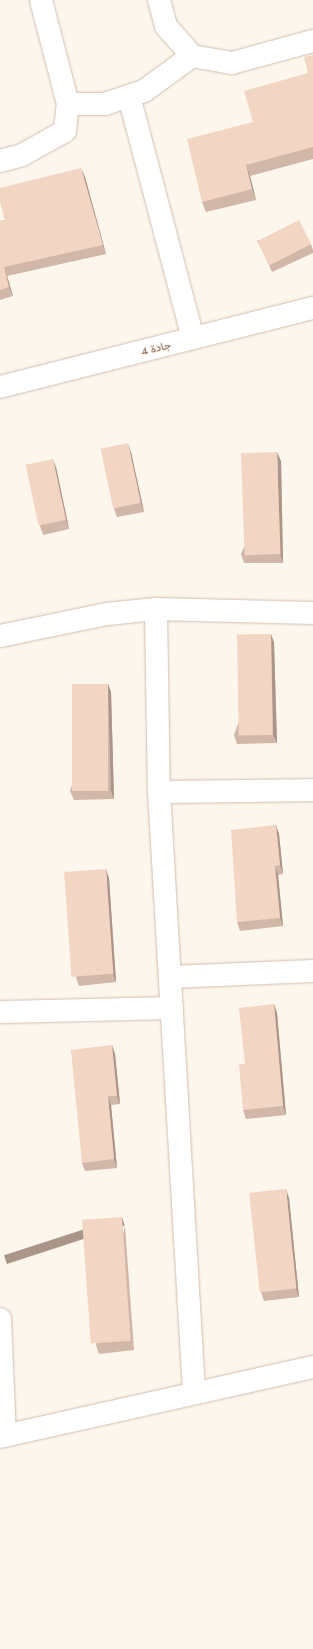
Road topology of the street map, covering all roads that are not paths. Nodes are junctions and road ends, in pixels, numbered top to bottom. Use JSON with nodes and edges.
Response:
{"nodes":[{"id":1,"x":41,"y":0,"type":"edge"},
{"id":2,"x":158,"y":0,"type":"edge"},
{"id":3,"x":313,"y":41,"type":"edge"},
{"id":4,"x":192,"y":56,"type":"junction"},
{"id":5,"x":129,"y":96,"type":"junction"},
{"id":6,"x":68,"y":104,"type":"junction"},
{"id":7,"x":0,"y":161,"type":"edge"},
{"id":8,"x":313,"y":308,"type":"edge"},
{"id":9,"x":194,"y":338,"type":"junction"},
{"id":10,"x":0,"y":387,"type":"edge"},
{"id":11,"x":156,"y":609,"type":"junction"},
{"id":12,"x":313,"y":614,"type":"edge"},
{"id":13,"x":0,"y":636,"type":"edge"},
{"id":14,"x":313,"y":790,"type":"edge"},
{"id":15,"x":159,"y":792,"type":"junction"},
{"id":16,"x":313,"y":972,"type":"edge"},
{"id":17,"x":170,"y":977,"type":"junction"},
{"id":18,"x":172,"y":1008,"type":"junction"},
{"id":19,"x":0,"y":1012,"type":"edge"},
{"id":20,"x":0,"y":1319,"type":"edge"},
{"id":21,"x":313,"y":1367,"type":"edge"},
{"id":22,"x":194,"y":1391,"type":"junction"},
{"id":23,"x":3,"y":1437,"type":"edge"}],
"edges":[{"from":1,"to":6,"type":"street"},
{"from":2,"to":4,"type":"street"},
{"from":3,"to":4,"type":"street"},
{"from":4,"to":5,"type":"street"},
{"from":5,"to":6,"type":"street"},
{"from":5,"to":9,"type":"street"},
{"from":6,"to":7,"type":"street"},
{"from":8,"to":9,"type":"street","name":"جادة 4"},
{"from":9,"to":10,"type":"street","name":"جادة 4"},
{"from":11,"to":12,"type":"street"},
{"from":11,"to":13,"type":"street"},
{"from":11,"to":15,"type":"street"},
{"from":14,"to":15,"type":"street"},
{"from":15,"to":17,"type":"street"},
{"from":16,"to":17,"type":"street"},
{"from":17,"to":18,"type":"street"},
{"from":18,"to":19,"type":"street"},
{"from":18,"to":22,"type":"street"},
{"from":20,"to":23,"type":"street"},
{"from":21,"to":22,"type":"street"},
{"from":22,"to":23,"type":"street"}]}
